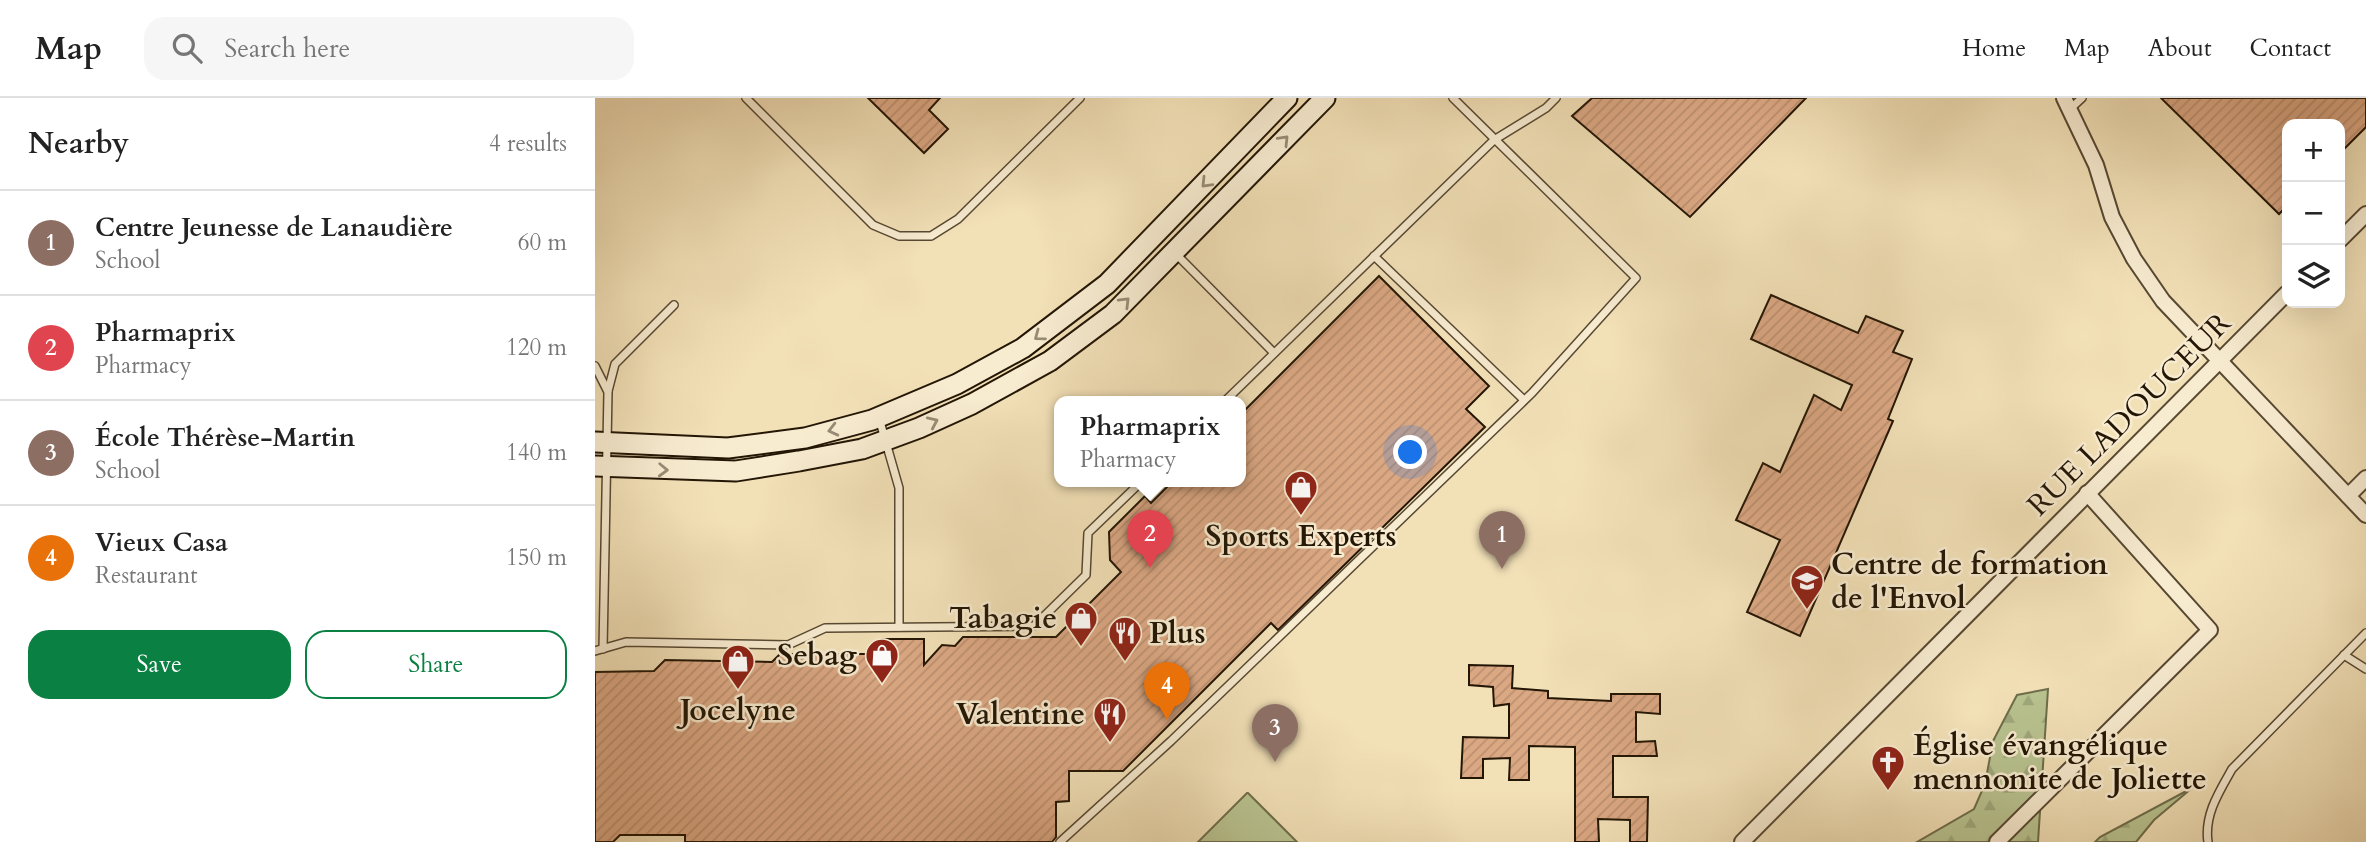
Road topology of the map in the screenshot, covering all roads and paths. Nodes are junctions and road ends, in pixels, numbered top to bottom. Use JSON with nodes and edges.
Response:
{"nodes":[{"id":1,"x":745,"y":98,"type":"edge"},
{"id":2,"x":1080,"y":98,"type":"edge"},
{"id":3,"x":1287,"y":98,"type":"edge"},
{"id":4,"x":1325,"y":98,"type":"edge"},
{"id":5,"x":1453,"y":98,"type":"edge"},
{"id":6,"x":1556,"y":98,"type":"edge"},
{"id":7,"x":2082,"y":98,"type":"edge"},
{"id":8,"x":2066,"y":104,"type":"edge"},
{"id":9,"x":1494,"y":140,"type":"junction"},
{"id":10,"x":2366,"y":214,"type":"edge"},
{"id":11,"x":2345,"y":235,"type":"edge"},
{"id":12,"x":1175,"y":252,"type":"junction"},
{"id":13,"x":1374,"y":256,"type":"junction"},
{"id":14,"x":2282,"y":298,"type":"edge"},
{"id":15,"x":674,"y":304,"type":"dead end"},
{"id":16,"x":1274,"y":353,"type":"junction"},
{"id":17,"x":2220,"y":361,"type":"junction"},
{"id":18,"x":595,"y":366,"type":"edge"},
{"id":19,"x":608,"y":392,"type":"junction"},
{"id":20,"x":1230,"y":396,"type":"edge"},
{"id":21,"x":1524,"y":400,"type":"junction"},
{"id":22,"x":879,"y":418,"type":"junction"},
{"id":23,"x":886,"y":440,"type":"junction"},
{"id":24,"x":601,"y":443,"type":"edge"},
{"id":25,"x":600,"y":466,"type":"edge"},
{"id":26,"x":2366,"y":478,"type":"edge"},
{"id":27,"x":1136,"y":487,"type":"edge"},
{"id":28,"x":2087,"y":493,"type":"junction"},
{"id":29,"x":2348,"y":496,"type":"junction"},
{"id":30,"x":2366,"y":515,"type":"edge"},
{"id":31,"x":899,"y":627,"type":"junction"},
{"id":32,"x":2366,"y":633,"type":"edge"},
{"id":33,"x":599,"y":650,"type":"edge"},
{"id":34,"x":2344,"y":655,"type":"junction"},
{"id":35,"x":2366,"y":669,"type":"edge"},
{"id":36,"x":1060,"y":842,"type":"edge"},
{"id":37,"x":1742,"y":842,"type":"edge"},
{"id":38,"x":1997,"y":842,"type":"edge"},
{"id":39,"x":2208,"y":842,"type":"edge"}],
"edges":[{"from":1,"to":2,"type":"lane"},
{"from":3,"to":22,"type":"main road","one_way":true},
{"from":12,"to":4,"type":"main road","one_way":true},
{"from":5,"to":9,"type":"lane"},
{"from":6,"to":9,"type":"lane"},
{"from":7,"to":8,"type":"lane"},
{"from":8,"to":17,"type":"street"},
{"from":9,"to":13,"type":"lane"},
{"from":9,"to":21,"type":"lane"},
{"from":10,"to":11,"type":"street"},
{"from":12,"to":16,"type":"lane"},
{"from":23,"to":12,"type":"main road","one_way":true},
{"from":13,"to":16,"type":"lane"},
{"from":13,"to":21,"type":"lane"},
{"from":14,"to":17,"type":"street","name":"RUE LADOUCEUR"},
{"from":15,"to":19,"type":"lane"},
{"from":16,"to":20,"type":"lane"},
{"from":17,"to":28,"type":"street","name":"RUE LADOUCEUR"},
{"from":17,"to":29,"type":"street"},
{"from":18,"to":19,"type":"lane"},
{"from":19,"to":24,"type":"lane"},
{"from":21,"to":36,"type":"lane"},
{"from":22,"to":23,"type":"lane"},
{"from":22,"to":24,"type":"main road","one_way":true},
{"from":25,"to":23,"type":"main road","one_way":true},
{"from":23,"to":31,"type":"lane"},
{"from":24,"to":25,"type":"lane"},
{"from":25,"to":33,"type":"lane"},
{"from":26,"to":29,"type":"street"},
{"from":27,"to":31,"type":"lane"},
{"from":28,"to":37,"type":"street","name":"RUE LADOUCEUR"},
{"from":28,"to":38,"type":"street"},
{"from":29,"to":30,"type":"street"},
{"from":31,"to":33,"type":"lane"},
{"from":32,"to":34,"type":"lane"},
{"from":34,"to":35,"type":"lane"},
{"from":34,"to":39,"type":"lane"}]}
